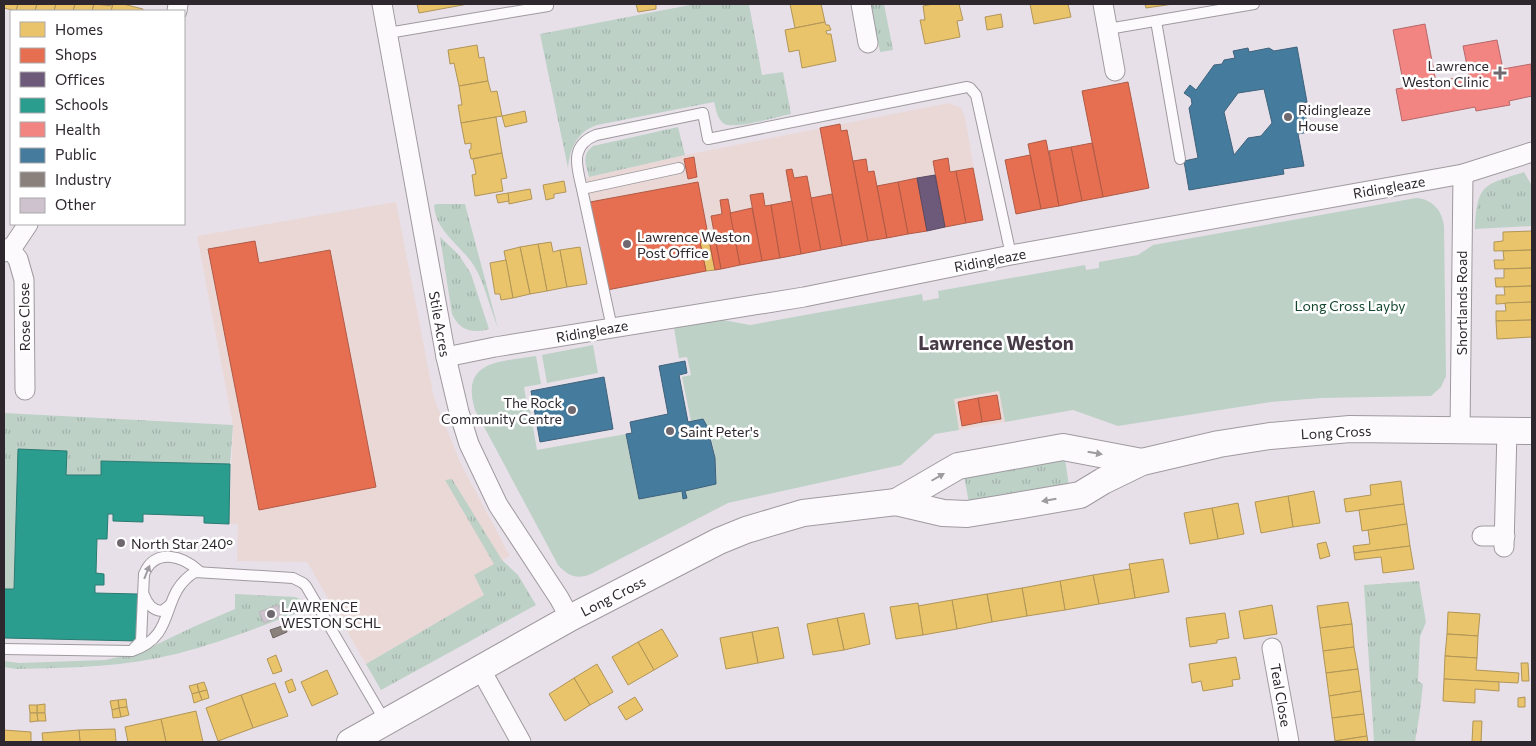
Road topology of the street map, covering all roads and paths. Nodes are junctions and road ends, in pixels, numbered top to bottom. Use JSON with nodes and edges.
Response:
{"nodes":[{"id":1,"x":382,"y":4,"type":"edge"},
{"id":2,"x":861,"y":4,"type":"edge"},
{"id":3,"x":1103,"y":4,"type":"edge"},
{"id":4,"x":1254,"y":4,"type":"edge"},
{"id":5,"x":548,"y":6,"type":"dead end"},
{"id":6,"x":1156,"y":21,"type":"junction"},
{"id":7,"x":1108,"y":29,"type":"junction"},
{"id":8,"x":388,"y":33,"type":"junction"},
{"id":9,"x":868,"y":43,"type":"dead end"},
{"id":10,"x":1115,"y":71,"type":"dead end"},
{"id":11,"x":1532,"y":152,"type":"edge"},
{"id":12,"x":1180,"y":159,"type":"dead end"},
{"id":13,"x":680,"y":168,"type":"dead end"},
{"id":14,"x":1463,"y":174,"type":"junction"},
{"id":15,"x":582,"y":189,"type":"junction"},
{"id":16,"x":27,"y":225,"type":"edge"},
{"id":17,"x":7,"y":250,"type":"edge"},
{"id":18,"x":1011,"y":255,"type":"junction"},
{"id":19,"x":612,"y":328,"type":"junction"},
{"id":20,"x":446,"y":357,"type":"junction"},
{"id":21,"x":25,"y":390,"type":"dead end"},
{"id":22,"x":1460,"y":431,"type":"junction"},
{"id":23,"x":1520,"y":431,"type":"edge"},
{"id":24,"x":1142,"y":462,"type":"junction"},
{"id":25,"x":896,"y":502,"type":"junction"},
{"id":26,"x":1482,"y":536,"type":"dead end"},
{"id":27,"x":199,"y":572,"type":"junction"},
{"id":28,"x":144,"y":592,"type":"junction"},
{"id":29,"x":170,"y":605,"type":"junction"},
{"id":30,"x":570,"y":618,"type":"junction"},
{"id":31,"x":1272,"y":648,"type":"dead end"},
{"id":32,"x":4,"y":649,"type":"edge"},
{"id":33,"x":132,"y":651,"type":"junction"},
{"id":34,"x":481,"y":670,"type":"junction"},
{"id":35,"x":386,"y":722,"type":"junction"},
{"id":36,"x":350,"y":742,"type":"edge"},
{"id":37,"x":521,"y":742,"type":"edge"},
{"id":38,"x":1289,"y":742,"type":"edge"}],
"edges":[{"from":1,"to":8,"type":"street","name":"Stile Acres"},
{"from":2,"to":9,"type":"street"},
{"from":3,"to":7,"type":"street"},
{"from":4,"to":6,"type":"lane"},
{"from":5,"to":8,"type":"lane"},
{"from":6,"to":7,"type":"lane"},
{"from":6,"to":12,"type":"lane"},
{"from":7,"to":10,"type":"street"},
{"from":8,"to":20,"type":"street","name":"Stile Acres"},
{"from":11,"to":14,"type":"street","name":"Ridingleaze"},
{"from":13,"to":15,"type":"lane"},
{"from":14,"to":18,"type":"street","name":"Ridingleaze"},
{"from":14,"to":22,"type":"street","name":"Shortlands Road"},
{"from":15,"to":18,"type":"lane"},
{"from":15,"to":19,"type":"lane"},
{"from":16,"to":17,"type":"street"},
{"from":17,"to":21,"type":"street","name":"Rose Close"},
{"from":18,"to":19,"type":"street","name":"Ridingleaze"},
{"from":19,"to":20,"type":"street","name":"Ridingleaze"},
{"from":20,"to":30,"type":"street","name":"Stile Acres"},
{"from":22,"to":23,"type":"street","name":"Long Cross"},
{"from":22,"to":24,"type":"street","name":"Long Cross"},
{"from":23,"to":26,"type":"street"},
{"from":24,"to":25,"type":"street","name":"Long Cross","one_way":true},
{"from":25,"to":24,"type":"street","name":"Long Cross","one_way":true},
{"from":25,"to":30,"type":"street","name":"Long Cross"},
{"from":28,"to":27,"type":"lane","one_way":true},
{"from":27,"to":29,"type":"lane"},
{"from":27,"to":35,"type":"lane"},
{"from":28,"to":29,"type":"lane"},
{"from":28,"to":33,"type":"lane"},
{"from":29,"to":33,"type":"lane"},
{"from":30,"to":34,"type":"street","name":"Long Cross"},
{"from":31,"to":38,"type":"street","name":"Teal Close"},
{"from":32,"to":33,"type":"lane"},
{"from":34,"to":35,"type":"street","name":"Long Cross"},
{"from":34,"to":37,"type":"street"},
{"from":35,"to":36,"type":"street","name":"Long Cross"}]}
